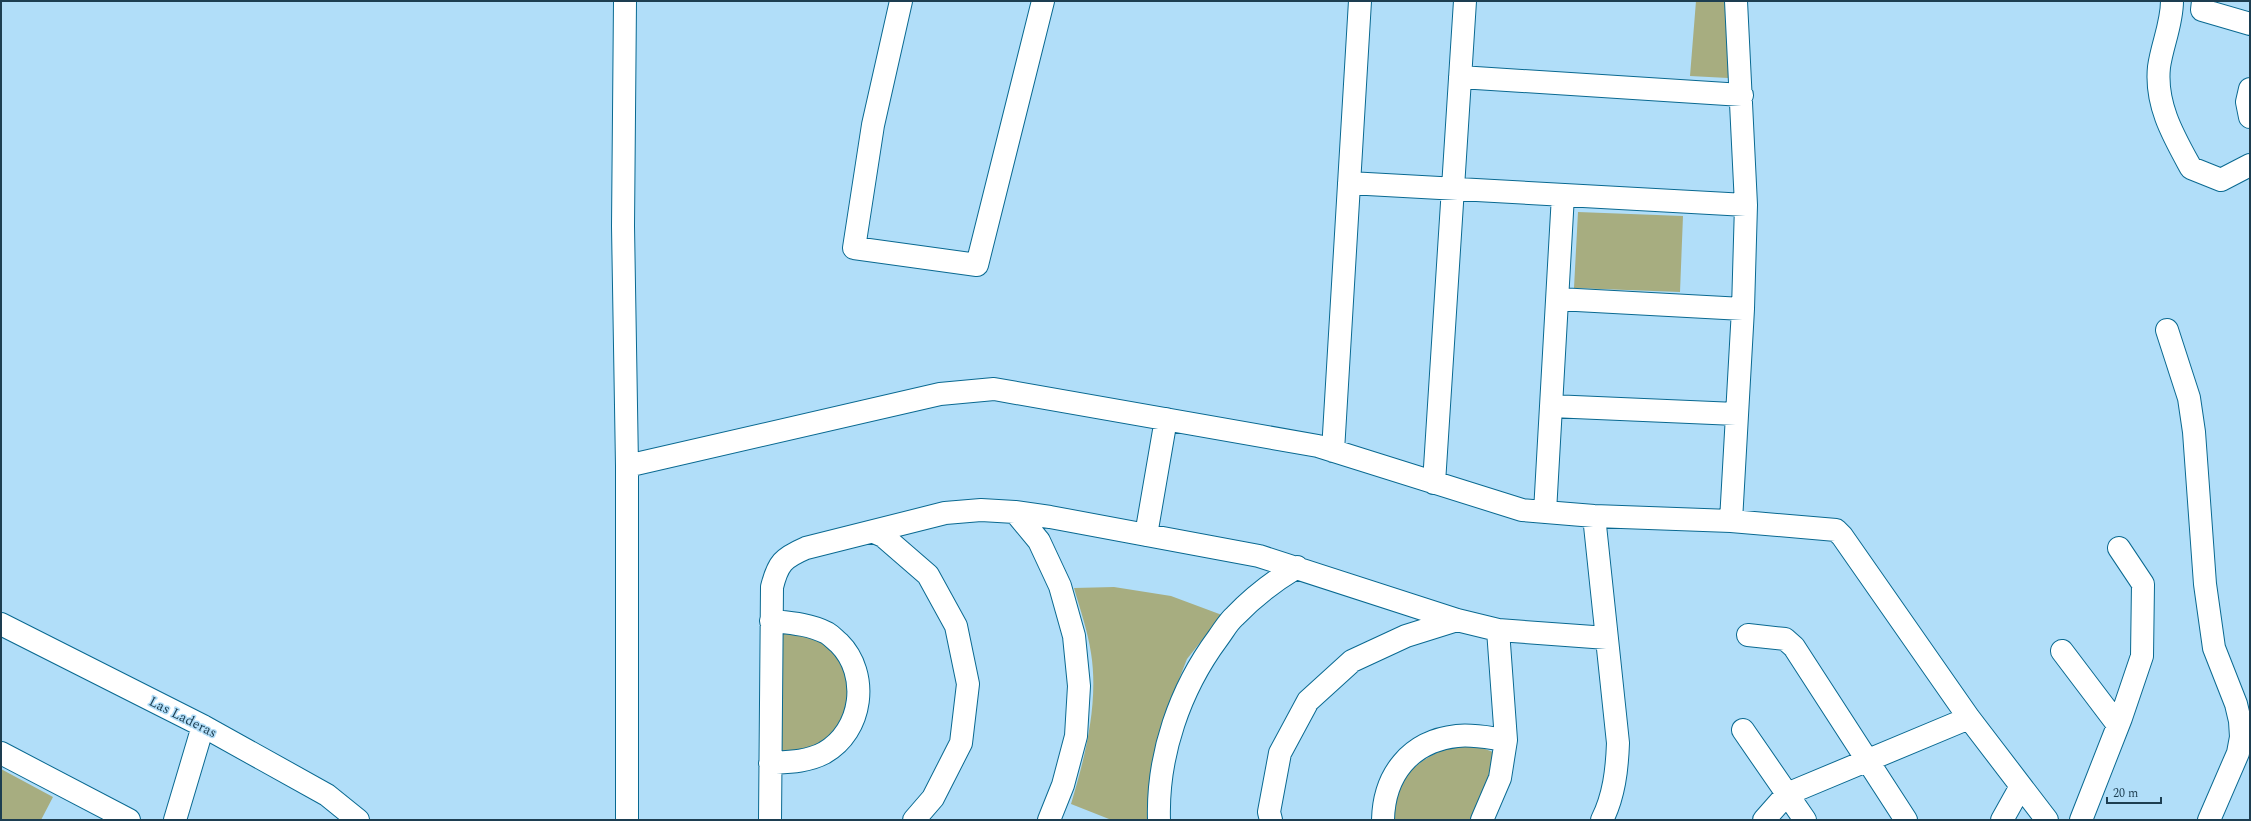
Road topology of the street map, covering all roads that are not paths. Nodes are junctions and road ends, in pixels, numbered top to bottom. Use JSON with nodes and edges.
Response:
{"nodes":[{"id":1,"x":625,"y":1,"type":"edge"},
{"id":2,"x":901,"y":1,"type":"edge"},
{"id":3,"x":1043,"y":1,"type":"edge"},
{"id":4,"x":1360,"y":1,"type":"edge"},
{"id":5,"x":1465,"y":1,"type":"edge"},
{"id":6,"x":1736,"y":1,"type":"edge"},
{"id":7,"x":2172,"y":1,"type":"edge"},
{"id":8,"x":2203,"y":1,"type":"edge"},
{"id":9,"x":2250,"y":24,"type":"edge"},
{"id":10,"x":1460,"y":77,"type":"junction"},
{"id":11,"x":2250,"y":89,"type":"edge"},
{"id":12,"x":1742,"y":96,"type":"junction"},
{"id":13,"x":2250,"y":117,"type":"edge"},
{"id":14,"x":2250,"y":165,"type":"edge"},
{"id":15,"x":1349,"y":183,"type":"junction"},
{"id":16,"x":1453,"y":189,"type":"junction"},
{"id":17,"x":1563,"y":195,"type":"junction"},
{"id":18,"x":1746,"y":205,"type":"junction"},
{"id":19,"x":1558,"y":299,"type":"junction"},
{"id":20,"x":1743,"y":309,"type":"junction"},
{"id":21,"x":2168,"y":330,"type":"dead end"},
{"id":22,"x":1551,"y":406,"type":"junction"},
{"id":23,"x":1736,"y":414,"type":"junction"},
{"id":24,"x":1166,"y":419,"type":"junction"},
{"id":25,"x":1333,"y":451,"type":"junction"},
{"id":26,"x":627,"y":466,"type":"junction"},
{"id":27,"x":1434,"y":483,"type":"junction"},
{"id":28,"x":1015,"y":512,"type":"junction"},
{"id":29,"x":1545,"y":512,"type":"junction"},
{"id":30,"x":1594,"y":516,"type":"junction"},
{"id":31,"x":1731,"y":521,"type":"junction"},
{"id":32,"x":874,"y":532,"type":"junction"},
{"id":33,"x":1146,"y":534,"type":"junction"},
{"id":34,"x":2119,"y":548,"type":"dead end"},
{"id":35,"x":1297,"y":567,"type":"junction"},
{"id":36,"x":1456,"y":620,"type":"junction"},
{"id":37,"x":771,"y":621,"type":"junction"},
{"id":38,"x":1,"y":624,"type":"edge"},
{"id":39,"x":1498,"y":630,"type":"junction"},
{"id":40,"x":1748,"y":635,"type":"dead end"},
{"id":41,"x":1607,"y":638,"type":"junction"},
{"id":42,"x":2062,"y":651,"type":"dead end"},
{"id":43,"x":1969,"y":718,"type":"junction"},
{"id":44,"x":2118,"y":725,"type":"junction"},
{"id":45,"x":203,"y":726,"type":"junction"},
{"id":46,"x":1743,"y":730,"type":"dead end"},
{"id":47,"x":1506,"y":740,"type":"junction"},
{"id":48,"x":1,"y":753,"type":"edge"},
{"id":49,"x":1868,"y":759,"type":"junction"},
{"id":50,"x":770,"y":763,"type":"junction"},
{"id":51,"x":2021,"y":786,"type":"junction"},
{"id":52,"x":1787,"y":794,"type":"junction"},
{"id":53,"x":129,"y":820,"type":"edge"},
{"id":54,"x":175,"y":820,"type":"edge"},
{"id":55,"x":358,"y":820,"type":"edge"},
{"id":56,"x":626,"y":820,"type":"edge"},
{"id":57,"x":770,"y":820,"type":"edge"},
{"id":58,"x":914,"y":820,"type":"edge"},
{"id":59,"x":1049,"y":820,"type":"edge"},
{"id":60,"x":1159,"y":820,"type":"edge"},
{"id":61,"x":1271,"y":820,"type":"edge"},
{"id":62,"x":1383,"y":820,"type":"edge"},
{"id":63,"x":1482,"y":820,"type":"edge"},
{"id":64,"x":1602,"y":820,"type":"edge"},
{"id":65,"x":1764,"y":820,"type":"edge"},
{"id":66,"x":1805,"y":820,"type":"edge"},
{"id":67,"x":1906,"y":820,"type":"edge"},
{"id":68,"x":2002,"y":820,"type":"edge"},
{"id":69,"x":2047,"y":820,"type":"edge"},
{"id":70,"x":2081,"y":820,"type":"edge"},
{"id":71,"x":2209,"y":820,"type":"edge"}],
"edges":[{"from":1,"to":26,"type":"street"},
{"from":2,"to":3,"type":"street"},
{"from":4,"to":15,"type":"street"},
{"from":5,"to":10,"type":"street"},
{"from":6,"to":12,"type":"street"},
{"from":7,"to":14,"type":"street"},
{"from":8,"to":9,"type":"street"},
{"from":10,"to":12,"type":"street"},
{"from":10,"to":16,"type":"street"},
{"from":11,"to":13,"type":"street"},
{"from":12,"to":18,"type":"street"},
{"from":15,"to":16,"type":"street"},
{"from":15,"to":25,"type":"street"},
{"from":16,"to":17,"type":"street"},
{"from":16,"to":27,"type":"street"},
{"from":17,"to":18,"type":"street"},
{"from":17,"to":19,"type":"street"},
{"from":18,"to":20,"type":"street"},
{"from":19,"to":20,"type":"street"},
{"from":19,"to":22,"type":"street"},
{"from":20,"to":23,"type":"street"},
{"from":21,"to":71,"type":"street"},
{"from":22,"to":23,"type":"street"},
{"from":22,"to":29,"type":"street"},
{"from":23,"to":31,"type":"street"},
{"from":24,"to":25,"type":"street"},
{"from":24,"to":26,"type":"street"},
{"from":24,"to":33,"type":"street"},
{"from":25,"to":27,"type":"street"},
{"from":26,"to":56,"type":"street"},
{"from":27,"to":29,"type":"street"},
{"from":28,"to":32,"type":"street"},
{"from":28,"to":33,"type":"street"},
{"from":28,"to":59,"type":"street"},
{"from":29,"to":30,"type":"street"},
{"from":30,"to":31,"type":"street"},
{"from":30,"to":41,"type":"street"},
{"from":31,"to":43,"type":"street"},
{"from":32,"to":37,"type":"street"},
{"from":32,"to":58,"type":"street"},
{"from":33,"to":35,"type":"street"},
{"from":34,"to":44,"type":"street"},
{"from":35,"to":36,"type":"street"},
{"from":35,"to":60,"type":"street"},
{"from":36,"to":39,"type":"street"},
{"from":36,"to":61,"type":"street"},
{"from":37,"to":50,"type":"street"},
{"from":37,"to":50,"type":"street"},
{"from":38,"to":45,"type":"street","name":"Las Laderas"},
{"from":39,"to":41,"type":"street"},
{"from":39,"to":47,"type":"street"},
{"from":40,"to":49,"type":"street"},
{"from":41,"to":64,"type":"street"},
{"from":42,"to":44,"type":"street"},
{"from":43,"to":49,"type":"street"},
{"from":43,"to":51,"type":"street"},
{"from":44,"to":70,"type":"street"},
{"from":45,"to":54,"type":"street"},
{"from":45,"to":55,"type":"street","name":"Las Laderas"},
{"from":46,"to":52,"type":"street"},
{"from":47,"to":62,"type":"street"},
{"from":47,"to":63,"type":"street"},
{"from":48,"to":53,"type":"street"},
{"from":49,"to":52,"type":"street"},
{"from":49,"to":67,"type":"street"},
{"from":50,"to":57,"type":"street"},
{"from":51,"to":68,"type":"street"},
{"from":51,"to":69,"type":"street"},
{"from":52,"to":65,"type":"street"},
{"from":52,"to":66,"type":"street"}]}
